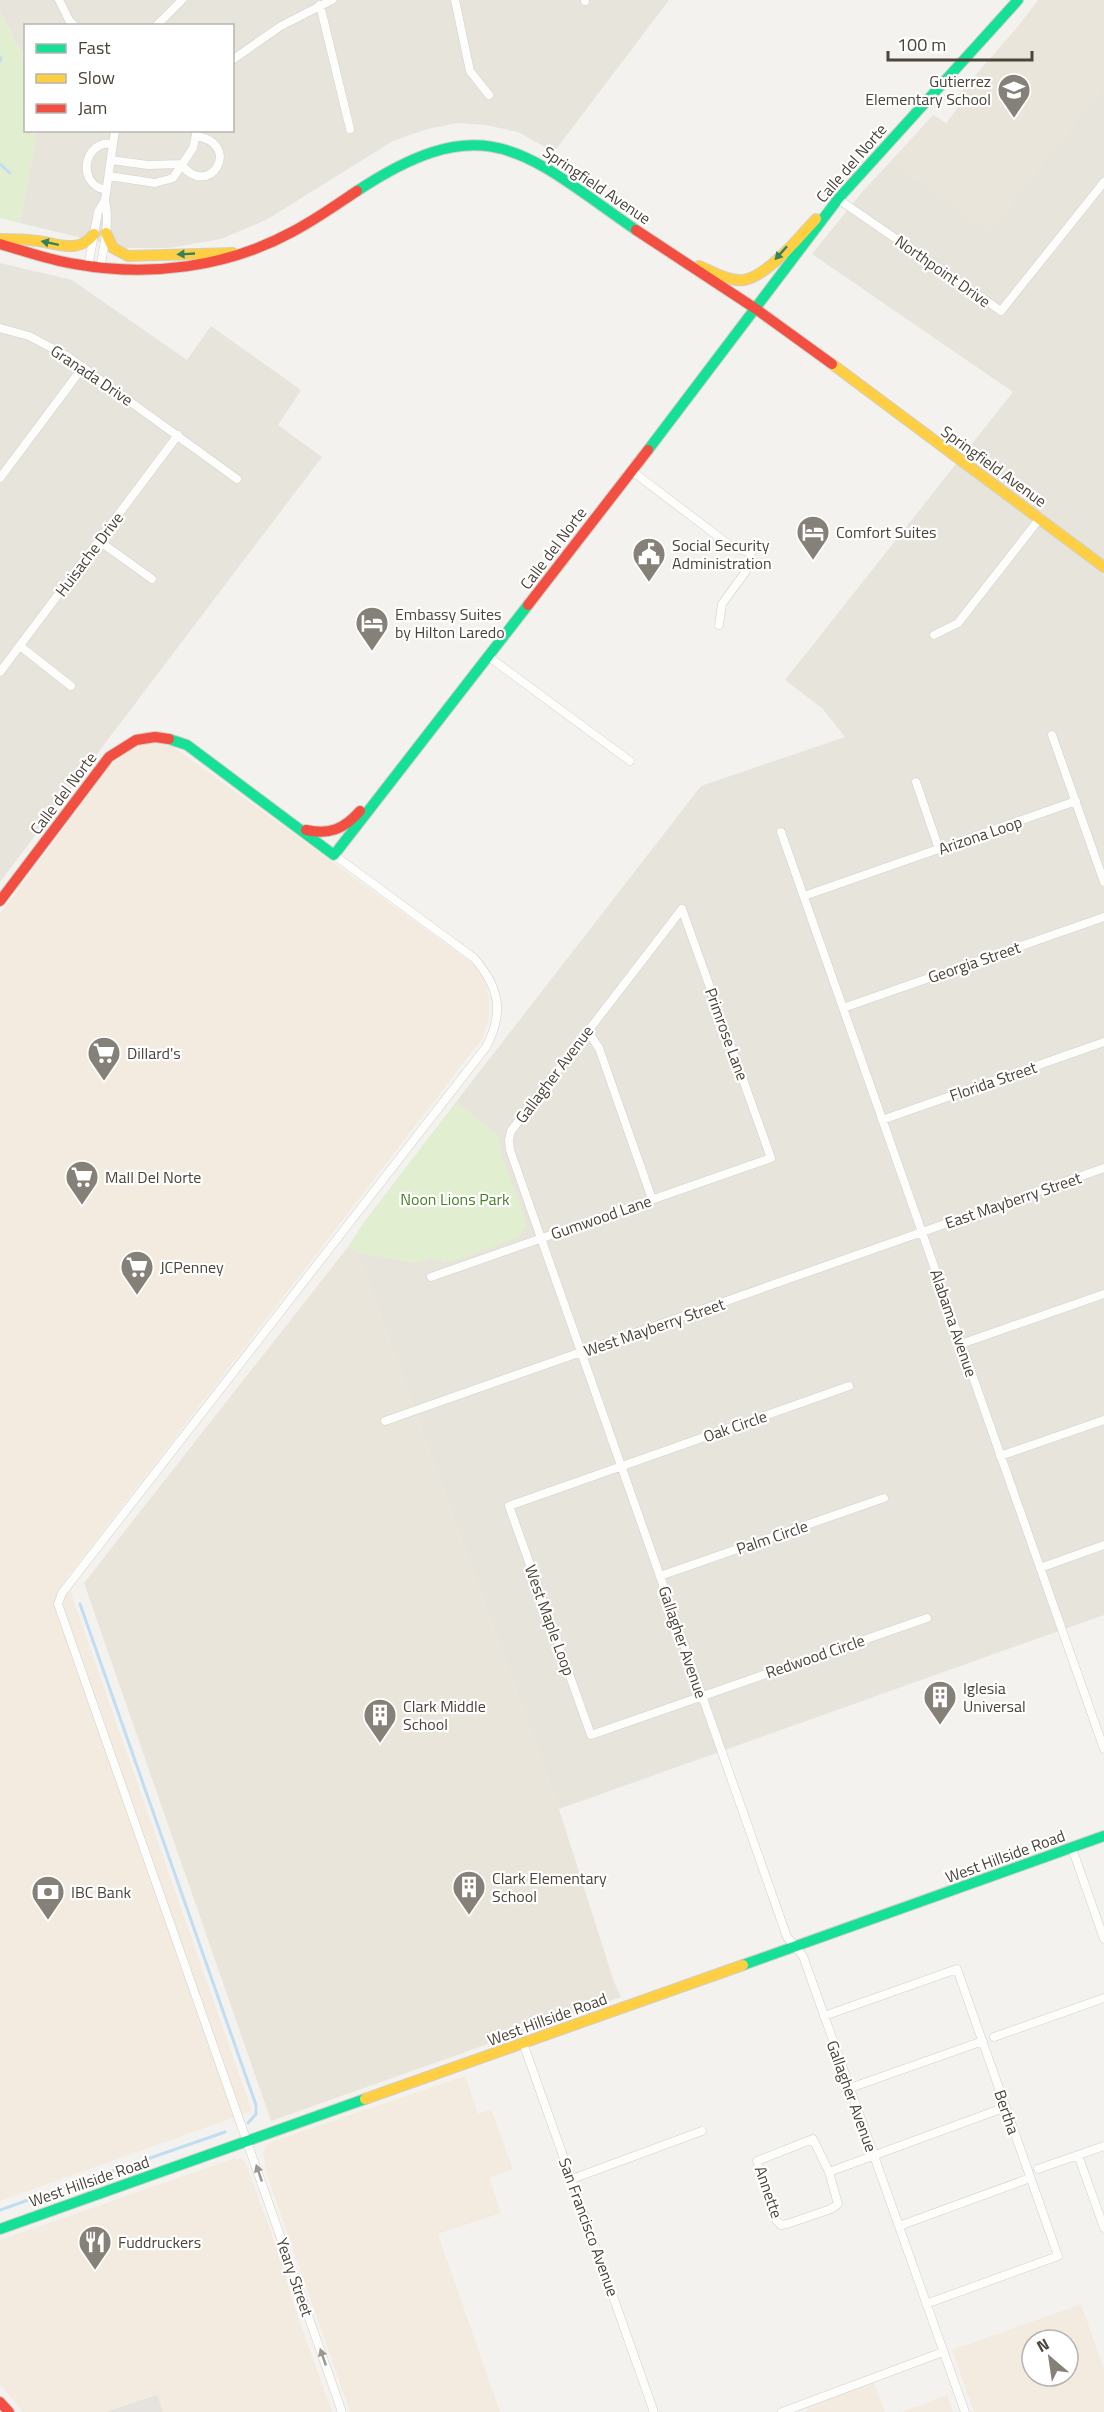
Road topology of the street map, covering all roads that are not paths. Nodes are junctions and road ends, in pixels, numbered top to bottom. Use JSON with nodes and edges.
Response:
{"nodes":[{"id":1,"x":59,"y":0,"type":"edge"},
{"id":2,"x":182,"y":0,"type":"edge"},
{"id":3,"x":332,"y":0,"type":"edge"},
{"id":4,"x":455,"y":0,"type":"edge"},
{"id":5,"x":1018,"y":0,"type":"edge"},
{"id":6,"x":320,"y":5,"type":"junction"},
{"id":7,"x":73,"y":24,"type":"edge"},
{"id":8,"x":158,"y":24,"type":"edge"},
{"id":9,"x":234,"y":59,"type":"edge"},
{"id":10,"x":489,"y":95,"type":"dead end"},
{"id":11,"x":350,"y":129,"type":"dead end"},
{"id":12,"x":115,"y":132,"type":"edge"},
{"id":13,"x":197,"y":134,"type":"edge"},
{"id":14,"x":113,"y":144,"type":"junction"},
{"id":15,"x":111,"y":160,"type":"junction"},
{"id":16,"x":182,"y":164,"type":"junction"},
{"id":17,"x":148,"y":165,"type":"junction"},
{"id":18,"x":109,"y":176,"type":"junction"},
{"id":19,"x":146,"y":182,"type":"junction"},
{"id":20,"x":1104,"y":182,"type":"edge"},
{"id":21,"x":106,"y":190,"type":"junction"},
{"id":22,"x":838,"y":199,"type":"junction"},
{"id":23,"x":105,"y":200,"type":"junction"},
{"id":24,"x":106,"y":233,"type":"junction"},
{"id":25,"x":94,"y":234,"type":"junction"},
{"id":26,"x":0,"y":239,"type":"edge"},
{"id":27,"x":0,"y":244,"type":"edge"},
{"id":28,"x":245,"y":253,"type":"junction"},
{"id":29,"x":677,"y":258,"type":"junction"},
{"id":30,"x":94,"y":267,"type":"junction"},
{"id":31,"x":754,"y":308,"type":"junction"},
{"id":32,"x":0,"y":328,"type":"edge"},
{"id":33,"x":83,"y":368,"type":"junction"},
{"id":34,"x":178,"y":435,"type":"junction"},
{"id":35,"x":632,"y":471,"type":"junction"},
{"id":36,"x":0,"y":478,"type":"edge"},
{"id":37,"x":237,"y":479,"type":"dead end"},
{"id":38,"x":1040,"y":518,"type":"junction"},
{"id":39,"x":99,"y":541,"type":"junction"},
{"id":40,"x":1104,"y":567,"type":"edge"},
{"id":41,"x":152,"y":579,"type":"dead end"},
{"id":42,"x":719,"y":625,"type":"dead end"},
{"id":43,"x":934,"y":635,"type":"dead end"},
{"id":44,"x":20,"y":646,"type":"junction"},
{"id":45,"x":489,"y":657,"type":"junction"},
{"id":46,"x":0,"y":672,"type":"edge"},
{"id":47,"x":71,"y":686,"type":"dead end"},
{"id":48,"x":1052,"y":735,"type":"dead end"},
{"id":49,"x":630,"y":761,"type":"dead end"},
{"id":50,"x":916,"y":782,"type":"dead end"},
{"id":51,"x":385,"y":790,"type":"junction"},
{"id":52,"x":1076,"y":801,"type":"junction"},
{"id":53,"x":297,"y":827,"type":"junction"},
{"id":54,"x":781,"y":831,"type":"dead end"},
{"id":55,"x":939,"y":849,"type":"junction"},
{"id":56,"x":334,"y":855,"type":"junction"},
{"id":57,"x":1104,"y":882,"type":"edge"},
{"id":58,"x":804,"y":896,"type":"junction"},
{"id":59,"x":0,"y":901,"type":"edge"},
{"id":60,"x":682,"y":909,"type":"joint"},
{"id":61,"x":1104,"y":917,"type":"edge"},
{"id":62,"x":843,"y":1008,"type":"junction"},
{"id":63,"x":587,"y":1030,"type":"junction"},
{"id":64,"x":1104,"y":1042,"type":"edge"},
{"id":65,"x":882,"y":1120,"type":"junction"},
{"id":66,"x":771,"y":1158,"type":"joint"},
{"id":67,"x":1104,"y":1168,"type":"edge"},
{"id":68,"x":652,"y":1199,"type":"junction"},
{"id":69,"x":922,"y":1232,"type":"junction"},
{"id":70,"x":541,"y":1238,"type":"junction"},
{"id":71,"x":431,"y":1277,"type":"dead end"},
{"id":72,"x":1104,"y":1294,"type":"edge"},
{"id":73,"x":961,"y":1344,"type":"junction"},
{"id":74,"x":581,"y":1352,"type":"junction"},
{"id":75,"x":849,"y":1386,"type":"dead end"},
{"id":76,"x":1104,"y":1420,"type":"edge"},
{"id":77,"x":386,"y":1421,"type":"dead end"},
{"id":78,"x":1000,"y":1456,"type":"junction"},
{"id":79,"x":621,"y":1466,"type":"junction"},
{"id":80,"x":884,"y":1498,"type":"dead end"},
{"id":81,"x":1104,"y":1545,"type":"edge"},
{"id":82,"x":1040,"y":1568,"type":"junction"},
{"id":83,"x":660,"y":1576,"type":"junction"},
{"id":84,"x":927,"y":1618,"type":"dead end"},
{"id":85,"x":702,"y":1695,"type":"junction"},
{"id":86,"x":1104,"y":1749,"type":"edge"},
{"id":87,"x":1104,"y":1836,"type":"edge"},
{"id":88,"x":1072,"y":1848,"type":"junction"},
{"id":89,"x":1104,"y":1938,"type":"edge"},
{"id":90,"x":795,"y":1946,"type":"junction"},
{"id":91,"x":1104,"y":1998,"type":"edge"},
{"id":92,"x":824,"y":2016,"type":"junction"},
{"id":93,"x":993,"y":2037,"type":"dead end"},
{"id":94,"x":983,"y":2041,"type":"junction"},
{"id":95,"x":523,"y":2043,"type":"junction"},
{"id":96,"x":850,"y":2088,"type":"junction"},
{"id":97,"x":1006,"y":2107,"type":"junction"},
{"id":98,"x":702,"y":2131,"type":"dead end"},
{"id":99,"x":248,"y":2141,"type":"junction"},
{"id":100,"x":1104,"y":2146,"type":"edge"},
{"id":101,"x":873,"y":2155,"type":"junction"},
{"id":102,"x":1078,"y":2155,"type":"junction"},
{"id":103,"x":1038,"y":2169,"type":"dead end"},
{"id":104,"x":829,"y":2172,"type":"junction"},
{"id":105,"x":1030,"y":2178,"type":"junction"},
{"id":106,"x":572,"y":2179,"type":"junction"},
{"id":107,"x":899,"y":2226,"type":"junction"},
{"id":108,"x":1104,"y":2228,"type":"edge"},
{"id":109,"x":0,"y":2229,"type":"edge"},
{"id":110,"x":926,"y":2304,"type":"junction"},
{"id":111,"x":943,"y":2352,"type":"junction"},
{"id":112,"x":0,"y":2402,"type":"edge"},
{"id":113,"x":9,"y":2412,"type":"edge"},
{"id":114,"x":342,"y":2412,"type":"edge"},
{"id":115,"x":654,"y":2412,"type":"edge"},
{"id":116,"x":782,"y":2412,"type":"edge"},
{"id":117,"x":965,"y":2412,"type":"edge"}],
"edges":[{"from":1,"to":7,"type":"street"},
{"from":2,"to":8,"type":"street"},
{"from":3,"to":6,"type":"street"},
{"from":4,"to":10,"type":"street"},
{"from":5,"to":22,"type":"street","name":"Calle del Norte"},
{"from":6,"to":9,"type":"street"},
{"from":6,"to":11,"type":"street"},
{"from":12,"to":14,"type":"street"},
{"from":13,"to":16,"type":"street"},
{"from":13,"to":16,"type":"street"},
{"from":14,"to":15,"type":"street"},
{"from":14,"to":21,"type":"street"},
{"from":15,"to":17,"type":"street"},
{"from":15,"to":18,"type":"street"},
{"from":16,"to":17,"type":"street"},
{"from":16,"to":19,"type":"street"},
{"from":17,"to":19,"type":"street"},
{"from":18,"to":19,"type":"street"},
{"from":18,"to":21,"type":"street"},
{"from":20,"to":22,"type":"street","name":"Northpoint Drive"},
{"from":21,"to":23,"type":"street"},
{"from":22,"to":29,"type":"street","one_way":true},
{"from":22,"to":31,"type":"street","name":"Calle del Norte"},
{"from":23,"to":24,"type":"street"},
{"from":23,"to":25,"type":"street"},
{"from":28,"to":24,"type":"street","one_way":true},
{"from":24,"to":30,"type":"street"},
{"from":25,"to":26,"type":"street","one_way":true},
{"from":25,"to":30,"type":"street"},
{"from":27,"to":30,"type":"street","name":"Springfield Avenue"},
{"from":28,"to":29,"type":"street","name":"Springfield Avenue"},
{"from":28,"to":30,"type":"street","name":"Springfield Avenue"},
{"from":29,"to":31,"type":"street","name":"Springfield Avenue"},
{"from":31,"to":35,"type":"street","name":"Calle del Norte"},
{"from":31,"to":38,"type":"street","name":"Springfield Avenue"},
{"from":32,"to":33,"type":"street","name":"Granada Drive"},
{"from":33,"to":34,"type":"street","name":"Granada Drive"},
{"from":33,"to":36,"type":"street"},
{"from":34,"to":37,"type":"street","name":"Granada Drive"},
{"from":34,"to":39,"type":"street","name":"Huisache Drive"},
{"from":35,"to":42,"type":"street"},
{"from":35,"to":45,"type":"street","name":"Calle del Norte"},
{"from":38,"to":40,"type":"street","name":"Springfield Avenue"},
{"from":38,"to":43,"type":"street"},
{"from":39,"to":41,"type":"street"},
{"from":39,"to":44,"type":"street","name":"Huisache Drive"},
{"from":44,"to":46,"type":"street","name":"Huisache Drive"},
{"from":44,"to":47,"type":"street"},
{"from":45,"to":49,"type":"street"},
{"from":45,"to":51,"type":"street","name":"Calle del Norte"},
{"from":48,"to":52,"type":"street"},
{"from":50,"to":55,"type":"street"},
{"from":51,"to":53,"type":"street"},
{"from":51,"to":56,"type":"street","name":"Calle del Norte"},
{"from":52,"to":55,"type":"street","name":"Arizona Loop"},
{"from":52,"to":57,"type":"street"},
{"from":53,"to":56,"type":"street","name":"Calle del Norte"},
{"from":53,"to":59,"type":"street","name":"Calle del Norte"},
{"from":54,"to":58,"type":"street","name":"Alabama Avenue"},
{"from":55,"to":58,"type":"street","name":"Arizona Loop"},
{"from":56,"to":99,"type":"street","name":"Yeary Street"},
{"from":58,"to":62,"type":"street","name":"Alabama Avenue"},
{"from":60,"to":63,"type":"street","name":"Gallagher Avenue"},
{"from":60,"to":66,"type":"street","name":"Primrose Lane"},
{"from":61,"to":62,"type":"street","name":"Georgia Street"},
{"from":62,"to":65,"type":"street","name":"Alabama Avenue"},
{"from":63,"to":68,"type":"street"},
{"from":63,"to":70,"type":"street","name":"Gallagher Avenue"},
{"from":64,"to":65,"type":"street","name":"Florida Street"},
{"from":65,"to":69,"type":"street","name":"Alabama Avenue"},
{"from":66,"to":68,"type":"street","name":"Gumwood Lane"},
{"from":67,"to":69,"type":"street","name":"East Mayberry Street"},
{"from":68,"to":70,"type":"street","name":"Gumwood Lane"},
{"from":69,"to":73,"type":"street","name":"Alabama Avenue"},
{"from":69,"to":74,"type":"street","name":"West Mayberry Street"},
{"from":70,"to":71,"type":"street","name":"Gumwood Lane"},
{"from":70,"to":74,"type":"street","name":"Gallagher Avenue"},
{"from":72,"to":73,"type":"street"},
{"from":73,"to":78,"type":"street","name":"Alabama Avenue"},
{"from":74,"to":77,"type":"street","name":"West Mayberry Street"},
{"from":74,"to":79,"type":"street","name":"Gallagher Avenue"},
{"from":75,"to":79,"type":"street","name":"Oak Circle"},
{"from":76,"to":78,"type":"street"},
{"from":78,"to":82,"type":"street","name":"Alabama Avenue"},
{"from":79,"to":83,"type":"street","name":"Gallagher Avenue"},
{"from":79,"to":85,"type":"street","name":"West Maple Loop"},
{"from":80,"to":83,"type":"street","name":"Palm Circle"},
{"from":81,"to":82,"type":"street"},
{"from":82,"to":86,"type":"street","name":"Alabama Avenue"},
{"from":83,"to":85,"type":"street","name":"Gallagher Avenue"},
{"from":84,"to":85,"type":"street","name":"Redwood Circle"},
{"from":85,"to":90,"type":"street","name":"Gallagher Avenue"},
{"from":87,"to":88,"type":"street","name":"West Hillside Road"},
{"from":88,"to":89,"type":"street"},
{"from":88,"to":90,"type":"street","name":"West Hillside Road"},
{"from":90,"to":92,"type":"street","name":"Gallagher Avenue"},
{"from":90,"to":95,"type":"street","name":"West Hillside Road"},
{"from":91,"to":93,"type":"street"},
{"from":92,"to":94,"type":"street","name":"Bertha"},
{"from":92,"to":96,"type":"street","name":"Gallagher Avenue"},
{"from":94,"to":96,"type":"street"},
{"from":94,"to":97,"type":"street","name":"Bertha"},
{"from":95,"to":99,"type":"street","name":"West Hillside Road"},
{"from":95,"to":106,"type":"street","name":"San Francisco Avenue"},
{"from":96,"to":101,"type":"street","name":"Gallagher Avenue"},
{"from":97,"to":101,"type":"street"},
{"from":97,"to":105,"type":"street","name":"Bertha"},
{"from":98,"to":106,"type":"street"},
{"from":99,"to":109,"type":"street","name":"West Hillside Road"},
{"from":114,"to":99,"type":"street","name":"Yeary Street","one_way":true},
{"from":100,"to":102,"type":"street"},
{"from":101,"to":104,"type":"street"},
{"from":101,"to":107,"type":"street","name":"Gallagher Avenue"},
{"from":102,"to":103,"type":"street"},
{"from":102,"to":108,"type":"street"},
{"from":104,"to":104,"type":"street","name":"Annette"},
{"from":105,"to":107,"type":"street"},
{"from":105,"to":110,"type":"street","name":"Bertha"},
{"from":106,"to":115,"type":"street","name":"San Francisco Avenue"},
{"from":107,"to":110,"type":"street","name":"Gallagher Avenue"},
{"from":110,"to":111,"type":"street","name":"Gallagher Avenue"},
{"from":111,"to":116,"type":"street"},
{"from":111,"to":117,"type":"street","name":"Gallagher Avenue"},
{"from":112,"to":113,"type":"street"}]}
